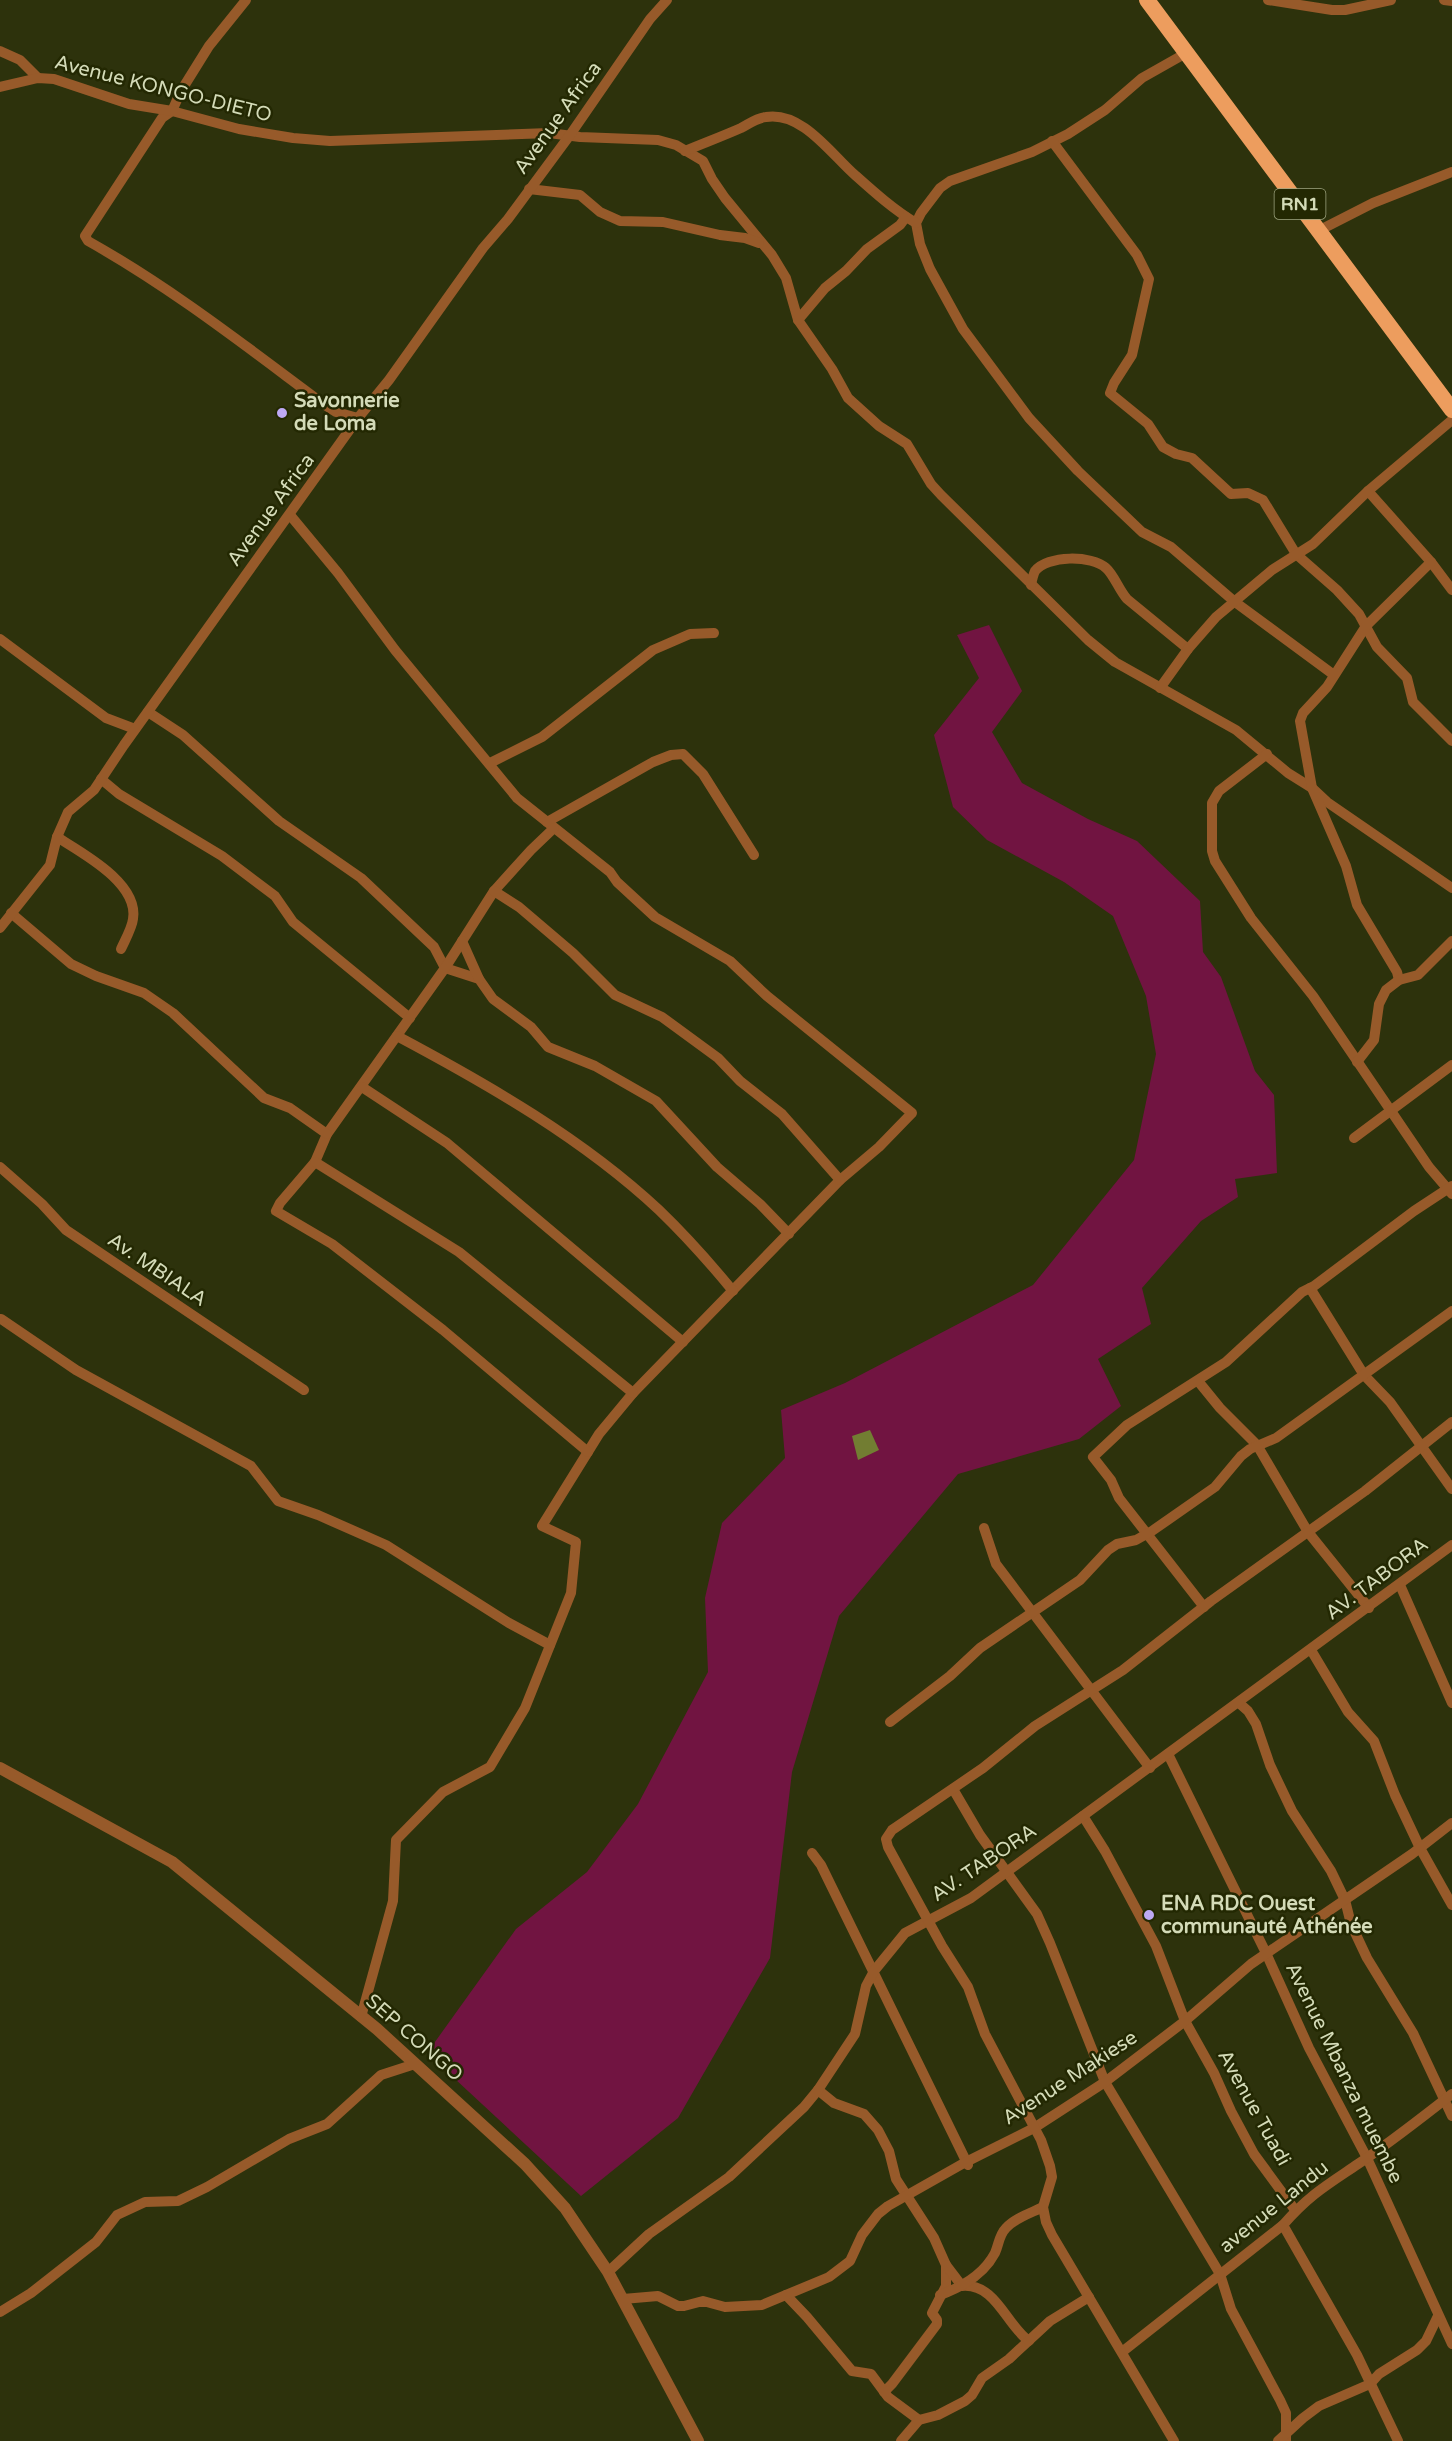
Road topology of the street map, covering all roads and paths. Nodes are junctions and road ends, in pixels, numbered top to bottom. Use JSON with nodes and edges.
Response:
{"nodes":[{"id":1,"x":246,"y":0,"type":"edge"},
{"id":2,"x":667,"y":0,"type":"edge"},
{"id":3,"x":1148,"y":0,"type":"edge"},
{"id":4,"x":1268,"y":0,"type":"edge"},
{"id":5,"x":1391,"y":0,"type":"edge"},
{"id":6,"x":1444,"y":0,"type":"edge"},
{"id":7,"x":1452,"y":1,"type":"edge"},
{"id":8,"x":0,"y":51,"type":"edge"},
{"id":9,"x":1188,"y":52,"type":"junction"},
{"id":10,"x":38,"y":78,"type":"junction"},
{"id":11,"x":0,"y":87,"type":"edge"},
{"id":12,"x":172,"y":111,"type":"junction"},
{"id":13,"x":570,"y":135,"type":"junction"},
{"id":14,"x":1052,"y":141,"type":"junction"},
{"id":15,"x":685,"y":151,"type":"junction"},
{"id":16,"x":1452,"y":172,"type":"edge"},
{"id":17,"x":528,"y":189,"type":"junction"},
{"id":18,"x":906,"y":217,"type":"junction"},
{"id":19,"x":916,"y":223,"type":"junction"},
{"id":20,"x":1320,"y":230,"type":"junction"},
{"id":21,"x":772,"y":255,"type":"junction"},
{"id":22,"x":798,"y":320,"type":"junction"},
{"id":23,"x":1452,"y":410,"type":"edge"},
{"id":24,"x":358,"y":418,"type":"junction"},
{"id":25,"x":1452,"y":420,"type":"edge"},
{"id":26,"x":1368,"y":491,"type":"junction"},
{"id":27,"x":290,"y":515,"type":"junction"},
{"id":28,"x":1296,"y":554,"type":"junction"},
{"id":29,"x":1431,"y":562,"type":"junction"},
{"id":30,"x":1031,"y":585,"type":"junction"},
{"id":31,"x":1452,"y":590,"type":"edge"},
{"id":32,"x":1234,"y":602,"type":"junction"},
{"id":33,"x":1366,"y":626,"type":"junction"},
{"id":34,"x":714,"y":633,"type":"dead end"},
{"id":35,"x":0,"y":639,"type":"edge"},
{"id":36,"x":1188,"y":649,"type":"junction"},
{"id":37,"x":1334,"y":675,"type":"junction"},
{"id":38,"x":1160,"y":688,"type":"junction"},
{"id":39,"x":148,"y":712,"type":"junction"},
{"id":40,"x":135,"y":729,"type":"junction"},
{"id":41,"x":1452,"y":741,"type":"edge"},
{"id":42,"x":1267,"y":754,"type":"junction"},
{"id":43,"x":490,"y":763,"type":"junction"},
{"id":44,"x":101,"y":779,"type":"junction"},
{"id":45,"x":1312,"y":788,"type":"junction"},
{"id":46,"x":551,"y":825,"type":"junction"},
{"id":47,"x":57,"y":837,"type":"junction"},
{"id":48,"x":754,"y":855,"type":"dead end"},
{"id":49,"x":1452,"y":888,"type":"edge"},
{"id":50,"x":494,"y":891,"type":"junction"},
{"id":51,"x":11,"y":913,"type":"junction"},
{"id":52,"x":0,"y":928,"type":"edge"},
{"id":53,"x":462,"y":941,"type":"junction"},
{"id":54,"x":1452,"y":941,"type":"edge"},
{"id":55,"x":121,"y":949,"type":"dead end"},
{"id":56,"x":445,"y":968,"type":"junction"},
{"id":57,"x":479,"y":979,"type":"junction"},
{"id":58,"x":1398,"y":980,"type":"junction"},
{"id":59,"x":410,"y":1018,"type":"junction"},
{"id":60,"x":397,"y":1036,"type":"junction"},
{"id":61,"x":1357,"y":1062,"type":"junction"},
{"id":62,"x":1452,"y":1065,"type":"edge"},
{"id":63,"x":362,"y":1087,"type":"junction"},
{"id":64,"x":1392,"y":1110,"type":"junction"},
{"id":65,"x":327,"y":1134,"type":"junction"},
{"id":66,"x":1354,"y":1138,"type":"dead end"},
{"id":67,"x":315,"y":1162,"type":"junction"},
{"id":68,"x":0,"y":1167,"type":"edge"},
{"id":69,"x":840,"y":1180,"type":"junction"},
{"id":70,"x":1451,"y":1190,"type":"edge"},
{"id":71,"x":789,"y":1234,"type":"junction"},
{"id":72,"x":1310,"y":1288,"type":"junction"},
{"id":73,"x":733,"y":1292,"type":"junction"},
{"id":74,"x":1452,"y":1311,"type":"edge"},
{"id":75,"x":1,"y":1319,"type":"edge"},
{"id":76,"x":683,"y":1342,"type":"junction"},
{"id":77,"x":1364,"y":1375,"type":"junction"},
{"id":78,"x":1198,"y":1381,"type":"junction"},
{"id":79,"x":304,"y":1390,"type":"dead end"},
{"id":80,"x":633,"y":1394,"type":"junction"},
{"id":81,"x":1452,"y":1422,"type":"edge"},
{"id":82,"x":1257,"y":1445,"type":"junction"},
{"id":83,"x":1420,"y":1446,"type":"junction"},
{"id":84,"x":588,"y":1452,"type":"junction"},
{"id":85,"x":1452,"y":1489,"type":"edge"},
{"id":86,"x":984,"y":1528,"type":"dead end"},
{"id":87,"x":1308,"y":1532,"type":"junction"},
{"id":88,"x":1147,"y":1534,"type":"junction"},
{"id":89,"x":1452,"y":1545,"type":"edge"},
{"id":90,"x":1400,"y":1585,"type":"junction"},
{"id":91,"x":1203,"y":1607,"type":"junction"},
{"id":92,"x":1369,"y":1608,"type":"junction"},
{"id":93,"x":1032,"y":1613,"type":"junction"},
{"id":94,"x":550,"y":1644,"type":"junction"},
{"id":95,"x":1311,"y":1650,"type":"junction"},
{"id":96,"x":1090,"y":1691,"type":"junction"},
{"id":97,"x":1239,"y":1703,"type":"junction"},
{"id":98,"x":1452,"y":1704,"type":"edge"},
{"id":99,"x":890,"y":1722,"type":"dead end"},
{"id":100,"x":1168,"y":1754,"type":"junction"},
{"id":101,"x":0,"y":1768,"type":"edge"},
{"id":102,"x":1150,"y":1768,"type":"junction"},
{"id":103,"x":953,"y":1789,"type":"junction"},
{"id":104,"x":1083,"y":1816,"type":"junction"},
{"id":105,"x":1452,"y":1823,"type":"edge"},
{"id":106,"x":1420,"y":1848,"type":"junction"},
{"id":107,"x":812,"y":1852,"type":"dead end"},
{"id":108,"x":1006,"y":1872,"type":"junction"},
{"id":109,"x":1345,"y":1900,"type":"junction"},
{"id":110,"x":1452,"y":1905,"type":"edge"},
{"id":111,"x":929,"y":1922,"type":"junction"},
{"id":112,"x":1266,"y":1953,"type":"junction"},
{"id":113,"x":874,"y":1971,"type":"junction"},
{"id":114,"x":361,"y":2017,"type":"junction"},
{"id":115,"x":1185,"y":2021,"type":"junction"},
{"id":116,"x":415,"y":2064,"type":"junction"},
{"id":117,"x":1105,"y":2082,"type":"junction"},
{"id":118,"x":818,"y":2090,"type":"junction"},
{"id":119,"x":1448,"y":2097,"type":"edge"},
{"id":120,"x":1452,"y":2116,"type":"edge"},
{"id":121,"x":1034,"y":2128,"type":"junction"},
{"id":122,"x":1367,"y":2158,"type":"junction"},
{"id":123,"x":968,"y":2163,"type":"junction"},
{"id":124,"x":908,"y":2196,"type":"junction"},
{"id":125,"x":1043,"y":2207,"type":"junction"},
{"id":126,"x":1295,"y":2210,"type":"junction"},
{"id":127,"x":1283,"y":2224,"type":"junction"},
{"id":128,"x":946,"y":2265,"type":"junction"},
{"id":129,"x":608,"y":2272,"type":"junction"},
{"id":130,"x":1220,"y":2274,"type":"junction"},
{"id":131,"x":962,"y":2286,"type":"junction"},
{"id":132,"x":786,"y":2295,"type":"junction"},
{"id":133,"x":940,"y":2295,"type":"junction"},
{"id":134,"x":1089,"y":2297,"type":"junction"},
{"id":135,"x":623,"y":2299,"type":"junction"},
{"id":136,"x":0,"y":2312,"type":"edge"},
{"id":137,"x":1438,"y":2316,"type":"junction"},
{"id":138,"x":1029,"y":2341,"type":"junction"},
{"id":139,"x":1452,"y":2344,"type":"edge"},
{"id":140,"x":1122,"y":2352,"type":"junction"},
{"id":141,"x":1370,"y":2384,"type":"junction"},
{"id":142,"x":884,"y":2392,"type":"junction"},
{"id":143,"x":920,"y":2420,"type":"junction"},
{"id":144,"x":1283,"y":2440,"type":"edge"},
{"id":145,"x":698,"y":2441,"type":"edge"},
{"id":146,"x":901,"y":2441,"type":"edge"},
{"id":147,"x":1174,"y":2441,"type":"edge"},
{"id":148,"x":1398,"y":2441,"type":"edge"}],
"edges":[{"from":1,"to":12,"type":"street"},
{"from":2,"to":13,"type":"street","name":"Avenue Africa"},
{"from":3,"to":9,"type":"highway","number":"RN1"},
{"from":4,"to":5,"type":"street"},
{"from":6,"to":7,"type":"street"},
{"from":8,"to":10,"type":"street"},
{"from":9,"to":14,"type":"street"},
{"from":9,"to":20,"type":"highway","number":"RN1"},
{"from":10,"to":11,"type":"street","name":"Avenue KONGO-DIETO"},
{"from":10,"to":12,"type":"street","name":"Avenue KONGO-DIETO"},
{"from":12,"to":13,"type":"street","name":"Avenue KONGO-DIETO"},
{"from":12,"to":24,"type":"street"},
{"from":13,"to":15,"type":"street","name":"Avenue KONGO-DIETO"},
{"from":13,"to":17,"type":"street","name":"Avenue Africa"},
{"from":14,"to":19,"type":"street"},
{"from":14,"to":28,"type":"street"},
{"from":15,"to":18,"type":"street"},
{"from":15,"to":21,"type":"street","name":"Avenue KONGO-DIETO"},
{"from":16,"to":20,"type":"street"},
{"from":17,"to":21,"type":"street"},
{"from":17,"to":24,"type":"street","name":"Avenue Africa"},
{"from":18,"to":19,"type":"street"},
{"from":18,"to":22,"type":"street"},
{"from":19,"to":32,"type":"street"},
{"from":20,"to":23,"type":"highway","number":"RN1"},
{"from":21,"to":22,"type":"street","name":"Avenue KONGO-DIETO"},
{"from":22,"to":30,"type":"street","name":"Avenue KONGO-DIETO"},
{"from":24,"to":27,"type":"street","name":"Avenue Africa"},
{"from":25,"to":26,"type":"street"},
{"from":26,"to":28,"type":"street"},
{"from":26,"to":29,"type":"street"},
{"from":27,"to":39,"type":"street","name":"Avenue Africa"},
{"from":27,"to":43,"type":"street"},
{"from":28,"to":32,"type":"street"},
{"from":28,"to":33,"type":"street"},
{"from":29,"to":31,"type":"street"},
{"from":29,"to":33,"type":"street"},
{"from":30,"to":36,"type":"street"},
{"from":30,"to":38,"type":"street","name":"Avenue KONGO-DIETO"},
{"from":32,"to":36,"type":"street"},
{"from":32,"to":37,"type":"street"},
{"from":33,"to":37,"type":"street"},
{"from":33,"to":41,"type":"street"},
{"from":34,"to":43,"type":"street"},
{"from":35,"to":40,"type":"street"},
{"from":36,"to":38,"type":"street"},
{"from":37,"to":45,"type":"street"},
{"from":38,"to":42,"type":"street","name":"Avenue KONGO-DIETO"},
{"from":39,"to":40,"type":"street","name":"Avenue Africa"},
{"from":39,"to":56,"type":"street"},
{"from":40,"to":44,"type":"street","name":"Avenue Africa"},
{"from":42,"to":45,"type":"street","name":"Avenue KONGO-DIETO"},
{"from":42,"to":61,"type":"street"},
{"from":43,"to":46,"type":"street"},
{"from":44,"to":47,"type":"street","name":"Avenue Africa"},
{"from":44,"to":59,"type":"street"},
{"from":45,"to":49,"type":"street","name":"Avenue KONGO-DIETO"},
{"from":45,"to":58,"type":"street"},
{"from":46,"to":48,"type":"street"},
{"from":46,"to":50,"type":"street"},
{"from":46,"to":69,"type":"street"},
{"from":47,"to":51,"type":"street","name":"Avenue Africa"},
{"from":47,"to":55,"type":"street"},
{"from":50,"to":53,"type":"street"},
{"from":50,"to":69,"type":"street"},
{"from":51,"to":52,"type":"street","name":"Avenue Africa"},
{"from":51,"to":65,"type":"street"},
{"from":53,"to":56,"type":"street"},
{"from":53,"to":57,"type":"street"},
{"from":54,"to":58,"type":"street"},
{"from":56,"to":57,"type":"street"},
{"from":56,"to":59,"type":"street"},
{"from":57,"to":71,"type":"street"},
{"from":58,"to":61,"type":"street"},
{"from":59,"to":60,"type":"street"},
{"from":60,"to":63,"type":"street"},
{"from":60,"to":73,"type":"street"},
{"from":61,"to":64,"type":"street"},
{"from":62,"to":64,"type":"street"},
{"from":63,"to":65,"type":"street"},
{"from":63,"to":76,"type":"street"},
{"from":64,"to":66,"type":"street"},
{"from":64,"to":70,"type":"street"},
{"from":65,"to":67,"type":"street"},
{"from":67,"to":80,"type":"street"},
{"from":67,"to":84,"type":"street"},
{"from":68,"to":79,"type":"street","name":"Av. MBIALA"},
{"from":69,"to":71,"type":"street"},
{"from":70,"to":72,"type":"street"},
{"from":71,"to":73,"type":"street"},
{"from":72,"to":77,"type":"street"},
{"from":72,"to":78,"type":"street"},
{"from":73,"to":76,"type":"street"},
{"from":74,"to":77,"type":"street"},
{"from":75,"to":94,"type":"street"},
{"from":76,"to":80,"type":"street"},
{"from":77,"to":82,"type":"street"},
{"from":77,"to":83,"type":"street"},
{"from":78,"to":82,"type":"street"},
{"from":78,"to":88,"type":"street"},
{"from":80,"to":84,"type":"street"},
{"from":81,"to":83,"type":"street"},
{"from":82,"to":87,"type":"street"},
{"from":82,"to":88,"type":"street"},
{"from":83,"to":85,"type":"street"},
{"from":83,"to":87,"type":"street"},
{"from":84,"to":94,"type":"street"},
{"from":86,"to":93,"type":"street"},
{"from":87,"to":91,"type":"street"},
{"from":87,"to":92,"type":"street"},
{"from":88,"to":91,"type":"street"},
{"from":88,"to":93,"type":"street"},
{"from":89,"to":90,"type":"street","name":"AV. TABORA"},
{"from":90,"to":92,"type":"street","name":"AV. TABORA"},
{"from":90,"to":98,"type":"street"},
{"from":91,"to":96,"type":"street"},
{"from":92,"to":95,"type":"street","name":"AV. TABORA"},
{"from":93,"to":96,"type":"street"},
{"from":93,"to":99,"type":"street"},
{"from":94,"to":114,"type":"street"},
{"from":95,"to":97,"type":"street","name":"AV. TABORA"},
{"from":95,"to":106,"type":"street"},
{"from":96,"to":102,"type":"street"},
{"from":96,"to":103,"type":"street"},
{"from":97,"to":100,"type":"street","name":"AV. TABORA"},
{"from":97,"to":109,"type":"street"},
{"from":100,"to":102,"type":"street","name":"AV. TABORA"},
{"from":100,"to":112,"type":"street","name":"Avenue Mbanza muembe"},
{"from":101,"to":114,"type":"street","name":"SEP CONGO"},
{"from":102,"to":104,"type":"street","name":"AV. TABORA"},
{"from":103,"to":108,"type":"street"},
{"from":103,"to":111,"type":"street"},
{"from":104,"to":108,"type":"street","name":"AV. TABORA"},
{"from":104,"to":115,"type":"street","name":"Avenue Tuadi"},
{"from":105,"to":106,"type":"street","name":"Avenue Makiese"},
{"from":106,"to":109,"type":"street","name":"Avenue Makiese"},
{"from":106,"to":110,"type":"street"},
{"from":107,"to":113,"type":"street"},
{"from":108,"to":111,"type":"street","name":"AV. TABORA"},
{"from":108,"to":117,"type":"street"},
{"from":109,"to":112,"type":"street","name":"Avenue Makiese"},
{"from":109,"to":119,"type":"street"},
{"from":111,"to":113,"type":"street","name":"AV. TABORA"},
{"from":111,"to":121,"type":"street"},
{"from":112,"to":115,"type":"street","name":"Avenue Makiese"},
{"from":112,"to":122,"type":"street","name":"Avenue Mbanza muembe"},
{"from":113,"to":118,"type":"street","name":"AV. TABORA"},
{"from":113,"to":123,"type":"street"},
{"from":114,"to":116,"type":"street","name":"SEP CONGO"},
{"from":115,"to":117,"type":"street","name":"Avenue Makiese"},
{"from":115,"to":126,"type":"street","name":"Avenue Tuadi"},
{"from":116,"to":129,"type":"street","name":"SEP CONGO"},
{"from":116,"to":136,"type":"street"},
{"from":117,"to":121,"type":"street","name":"Avenue Makiese"},
{"from":117,"to":130,"type":"street"},
{"from":118,"to":124,"type":"street"},
{"from":118,"to":129,"type":"street","name":"AV. TABORA"},
{"from":119,"to":120,"type":"street"},
{"from":119,"to":122,"type":"street","name":"avenue Landu"},
{"from":121,"to":123,"type":"street","name":"Avenue Makiese"},
{"from":121,"to":125,"type":"street"},
{"from":122,"to":126,"type":"street","name":"avenue Landu"},
{"from":122,"to":137,"type":"street","name":"Avenue Mbanza muembe"},
{"from":123,"to":124,"type":"street","name":"Avenue Makiese"},
{"from":124,"to":128,"type":"street"},
{"from":124,"to":132,"type":"street","name":"Avenue Makiese"},
{"from":125,"to":131,"type":"street"},
{"from":125,"to":134,"type":"street"},
{"from":126,"to":127,"type":"street","name":"avenue Landu"},
{"from":127,"to":130,"type":"street","name":"avenue Landu"},
{"from":127,"to":141,"type":"street"},
{"from":128,"to":131,"type":"street"},
{"from":128,"to":133,"type":"street"},
{"from":129,"to":135,"type":"street","name":"SEP CONGO"},
{"from":130,"to":140,"type":"street","name":"avenue Landu"},
{"from":130,"to":144,"type":"street"},
{"from":131,"to":133,"type":"street"},
{"from":131,"to":138,"type":"street"},
{"from":132,"to":135,"type":"street","name":"Avenue Makiese"},
{"from":132,"to":142,"type":"street"},
{"from":133,"to":142,"type":"street"},
{"from":134,"to":138,"type":"street"},
{"from":134,"to":140,"type":"street"},
{"from":135,"to":145,"type":"street","name":"SEP CONGO"},
{"from":137,"to":139,"type":"street","name":"Avenue Mbanza muembe"},
{"from":137,"to":141,"type":"street"},
{"from":138,"to":143,"type":"street"},
{"from":140,"to":147,"type":"street"},
{"from":141,"to":144,"type":"street"},
{"from":141,"to":148,"type":"street"},
{"from":142,"to":143,"type":"street"},
{"from":143,"to":146,"type":"street"}]}
